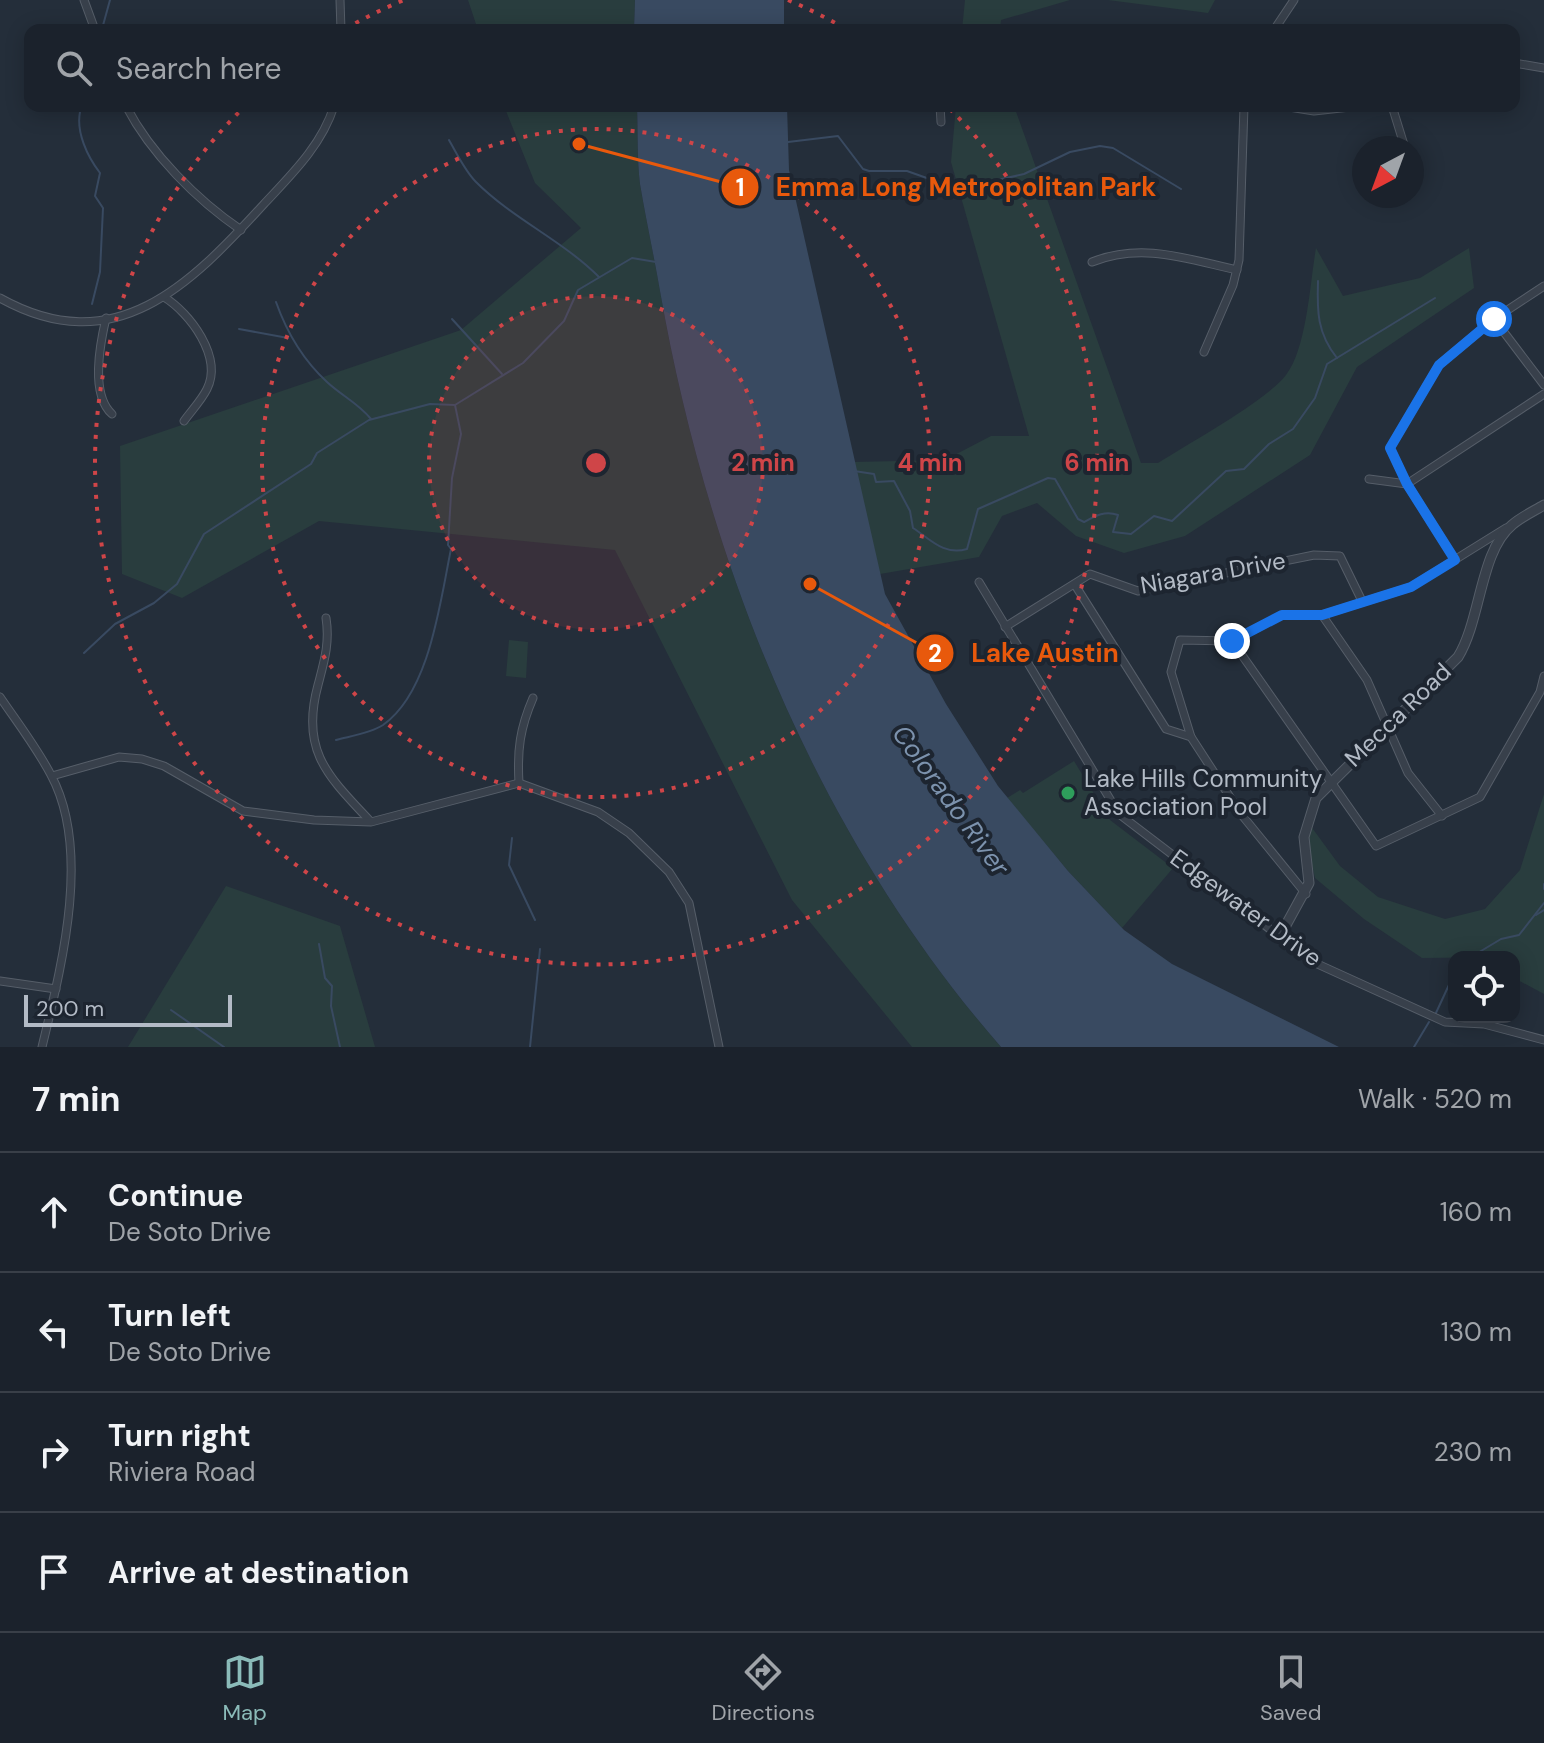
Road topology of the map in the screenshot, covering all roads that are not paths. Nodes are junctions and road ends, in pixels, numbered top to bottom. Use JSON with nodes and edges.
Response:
{"nodes":[{"id":1,"x":84,"y":0,"type":"edge"},
{"id":2,"x":340,"y":0,"type":"edge"},
{"id":3,"x":1294,"y":0,"type":"edge"},
{"id":4,"x":93,"y":24,"type":"edge"},
{"id":5,"x":341,"y":24,"type":"edge"},
{"id":6,"x":1278,"y":24,"type":"edge"},
{"id":7,"x":1520,"y":64,"type":"edge"},
{"id":8,"x":1544,"y":68,"type":"edge"},
{"id":9,"x":129,"y":112,"type":"edge"},
{"id":10,"x":331,"y":112,"type":"edge"},
{"id":11,"x":940,"y":112,"type":"edge"},
{"id":12,"x":1244,"y":112,"type":"edge"},
{"id":13,"x":1394,"y":112,"type":"edge"},
{"id":14,"x":941,"y":122,"type":"dead end"},
{"id":15,"x":1401,"y":136,"type":"edge"},
{"id":16,"x":241,"y":230,"type":"junction"},
{"id":17,"x":1092,"y":262,"type":"dead end"},
{"id":18,"x":1237,"y":270,"type":"junction"},
{"id":19,"x":1544,"y":286,"type":"edge"},
{"id":20,"x":164,"y":297,"type":"junction"},
{"id":21,"x":0,"y":298,"type":"edge"},
{"id":22,"x":106,"y":318,"type":"junction"},
{"id":23,"x":1494,"y":319,"type":"junction"},
{"id":24,"x":1204,"y":352,"type":"dead end"},
{"id":25,"x":1544,"y":385,"type":"edge"},
{"id":26,"x":1544,"y":394,"type":"edge"},
{"id":27,"x":112,"y":414,"type":"dead end"},
{"id":28,"x":184,"y":421,"type":"dead end"},
{"id":29,"x":1369,"y":479,"type":"dead end"},
{"id":30,"x":1407,"y":484,"type":"junction"},
{"id":31,"x":1544,"y":505,"type":"edge"},
{"id":32,"x":1511,"y":525,"type":"junction"},
{"id":33,"x":1455,"y":560,"type":"junction"},
{"id":34,"x":979,"y":582,"type":"dead end"},
{"id":35,"x":1075,"y":585,"type":"junction"},
{"id":36,"x":1362,"y":601,"type":"junction"},
{"id":37,"x":1322,"y":615,"type":"junction"},
{"id":38,"x":326,"y":618,"type":"dead end"},
{"id":39,"x":1005,"y":627,"type":"junction"},
{"id":40,"x":1232,"y":641,"type":"junction"},
{"id":41,"x":1544,"y":676,"type":"edge"},
{"id":42,"x":1542,"y":693,"type":"edge"},
{"id":43,"x":0,"y":697,"type":"edge"},
{"id":44,"x":533,"y":698,"type":"dead end"},
{"id":45,"x":1390,"y":724,"type":"junction"},
{"id":46,"x":1191,"y":737,"type":"junction"},
{"id":47,"x":52,"y":776,"type":"junction"},
{"id":48,"x":519,"y":783,"type":"junction"},
{"id":49,"x":1329,"y":783,"type":"junction"},
{"id":50,"x":1442,"y":816,"type":"junction"},
{"id":51,"x":371,"y":822,"type":"junction"},
{"id":52,"x":1306,"y":894,"type":"junction"},
{"id":53,"x":1280,"y":936,"type":"junction"},
{"id":54,"x":0,"y":981,"type":"edge"},
{"id":55,"x":56,"y":989,"type":"junction"},
{"id":56,"x":1544,"y":1040,"type":"edge"},
{"id":57,"x":42,"y":1047,"type":"edge"},
{"id":58,"x":719,"y":1047,"type":"edge"}],
"edges":[{"from":1,"to":4,"type":"street"},
{"from":2,"to":5,"type":"street"},
{"from":3,"to":6,"type":"street"},
{"from":7,"to":8,"type":"street"},
{"from":9,"to":16,"type":"street"},
{"from":10,"to":16,"type":"street"},
{"from":11,"to":14,"type":"street"},
{"from":12,"to":18,"type":"street"},
{"from":13,"to":15,"type":"street"},
{"from":16,"to":20,"type":"street"},
{"from":17,"to":18,"type":"street"},
{"from":18,"to":24,"type":"street"},
{"from":19,"to":23,"type":"street"},
{"from":20,"to":22,"type":"street"},
{"from":20,"to":28,"type":"street"},
{"from":21,"to":22,"type":"street"},
{"from":22,"to":27,"type":"street"},
{"from":23,"to":25,"type":"street"},
{"from":23,"to":30,"type":"street"},
{"from":26,"to":30,"type":"street"},
{"from":29,"to":30,"type":"street"},
{"from":30,"to":33,"type":"street"},
{"from":31,"to":32,"type":"street","name":"Mecca Road"},
{"from":32,"to":33,"type":"street"},
{"from":32,"to":45,"type":"street","name":"Mecca Road"},
{"from":33,"to":36,"type":"street"},
{"from":34,"to":39,"type":"street","name":"Edgewater Drive"},
{"from":35,"to":36,"type":"street","name":"Niagara Drive"},
{"from":35,"to":39,"type":"street","name":"Niagara Drive"},
{"from":35,"to":46,"type":"street"},
{"from":36,"to":37,"type":"street"},
{"from":37,"to":40,"type":"street"},
{"from":37,"to":45,"type":"street"},
{"from":38,"to":51,"type":"street"},
{"from":39,"to":53,"type":"street","name":"Edgewater Drive"},
{"from":40,"to":46,"type":"street"},
{"from":40,"to":49,"type":"street"},
{"from":41,"to":42,"type":"street"},
{"from":42,"to":50,"type":"street"},
{"from":43,"to":47,"type":"street"},
{"from":44,"to":48,"type":"street"},
{"from":45,"to":49,"type":"street","name":"Mecca Road"},
{"from":45,"to":50,"type":"street"},
{"from":46,"to":52,"type":"street"},
{"from":47,"to":51,"type":"street"},
{"from":47,"to":55,"type":"street"},
{"from":48,"to":51,"type":"street"},
{"from":48,"to":58,"type":"street"},
{"from":49,"to":50,"type":"street"},
{"from":49,"to":52,"type":"street","name":"Mecca Road"},
{"from":52,"to":53,"type":"street"},
{"from":53,"to":56,"type":"street","name":"Edgewater Drive"},
{"from":54,"to":55,"type":"street"},
{"from":55,"to":57,"type":"street"}]}
